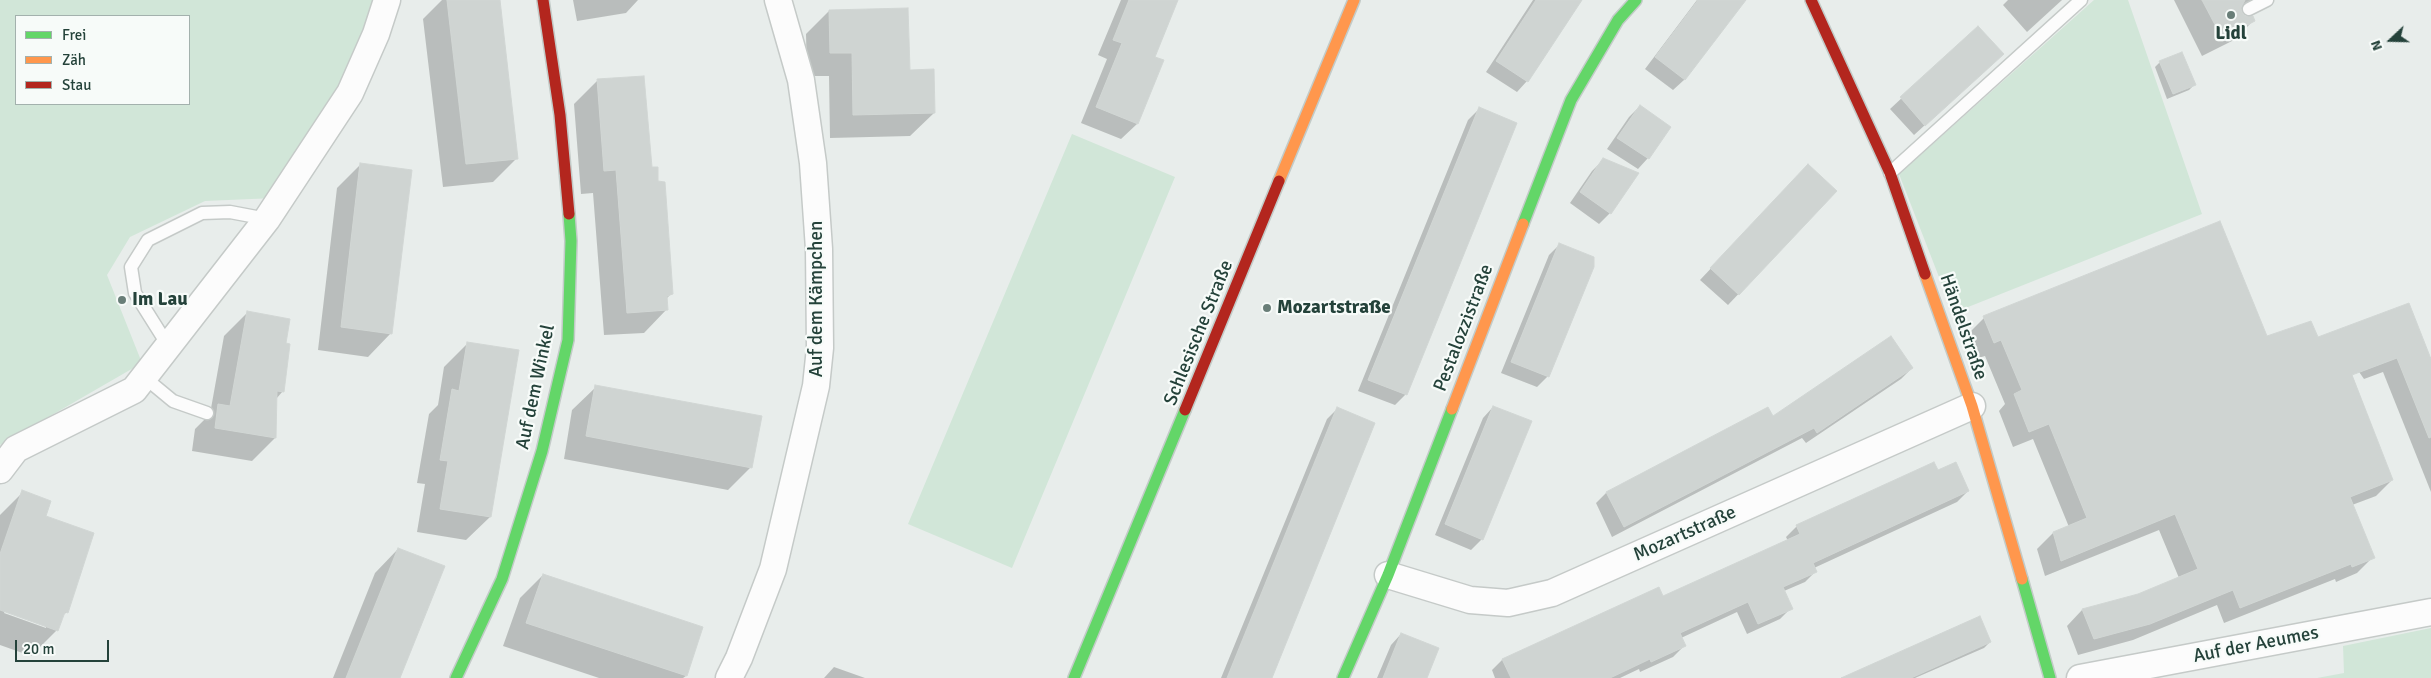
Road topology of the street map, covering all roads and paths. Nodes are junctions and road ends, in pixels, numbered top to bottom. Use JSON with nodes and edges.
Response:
{"nodes":[{"id":1,"x":388,"y":0,"type":"edge"},
{"id":2,"x":543,"y":0,"type":"edge"},
{"id":3,"x":778,"y":0,"type":"edge"},
{"id":4,"x":1354,"y":0,"type":"edge"},
{"id":5,"x":1636,"y":0,"type":"edge"},
{"id":6,"x":1811,"y":0,"type":"edge"},
{"id":7,"x":2082,"y":0,"type":"edge"},
{"id":8,"x":2267,"y":0,"type":"edge"},
{"id":9,"x":2249,"y":9,"type":"dead end"},
{"id":10,"x":1890,"y":173,"type":"junction"},
{"id":11,"x":266,"y":219,"type":"junction"},
{"id":12,"x":170,"y":347,"type":"junction"},
{"id":13,"x":144,"y":377,"type":"junction"},
{"id":14,"x":1972,"y":406,"type":"junction"},
{"id":15,"x":207,"y":413,"type":"dead end"},
{"id":16,"x":0,"y":470,"type":"edge"},
{"id":17,"x":1388,"y":575,"type":"junction"},
{"id":18,"x":2431,"y":612,"type":"edge"},
{"id":19,"x":456,"y":678,"type":"edge"},
{"id":20,"x":729,"y":678,"type":"edge"},
{"id":21,"x":1074,"y":678,"type":"edge"},
{"id":22,"x":1343,"y":678,"type":"edge"},
{"id":23,"x":2050,"y":678,"type":"edge"},
{"id":24,"x":2080,"y":678,"type":"edge"}],
"edges":[{"from":1,"to":11,"type":"street"},
{"from":2,"to":19,"type":"street","name":"Auf dem Winkel"},
{"from":3,"to":20,"type":"street","name":"Auf dem Kämpchen"},
{"from":4,"to":21,"type":"street","name":"Schlesische Straße"},
{"from":5,"to":17,"type":"street","name":"Pestalozzistraße"},
{"from":6,"to":10,"type":"street","name":"Händelstraße"},
{"from":7,"to":10,"type":"lane"},
{"from":8,"to":9,"type":"lane"},
{"from":10,"to":14,"type":"street","name":"Händelstraße"},
{"from":11,"to":12,"type":"street"},
{"from":11,"to":12,"type":"lane"},
{"from":12,"to":13,"type":"street"},
{"from":13,"to":15,"type":"lane"},
{"from":13,"to":16,"type":"street"},
{"from":14,"to":17,"type":"street","name":"Mozartstraße"},
{"from":14,"to":23,"type":"street","name":"Händelstraße"},
{"from":17,"to":22,"type":"street","name":"Pestalozzistraße"},
{"from":18,"to":24,"type":"street","name":"Auf der Aeumes"}]}
